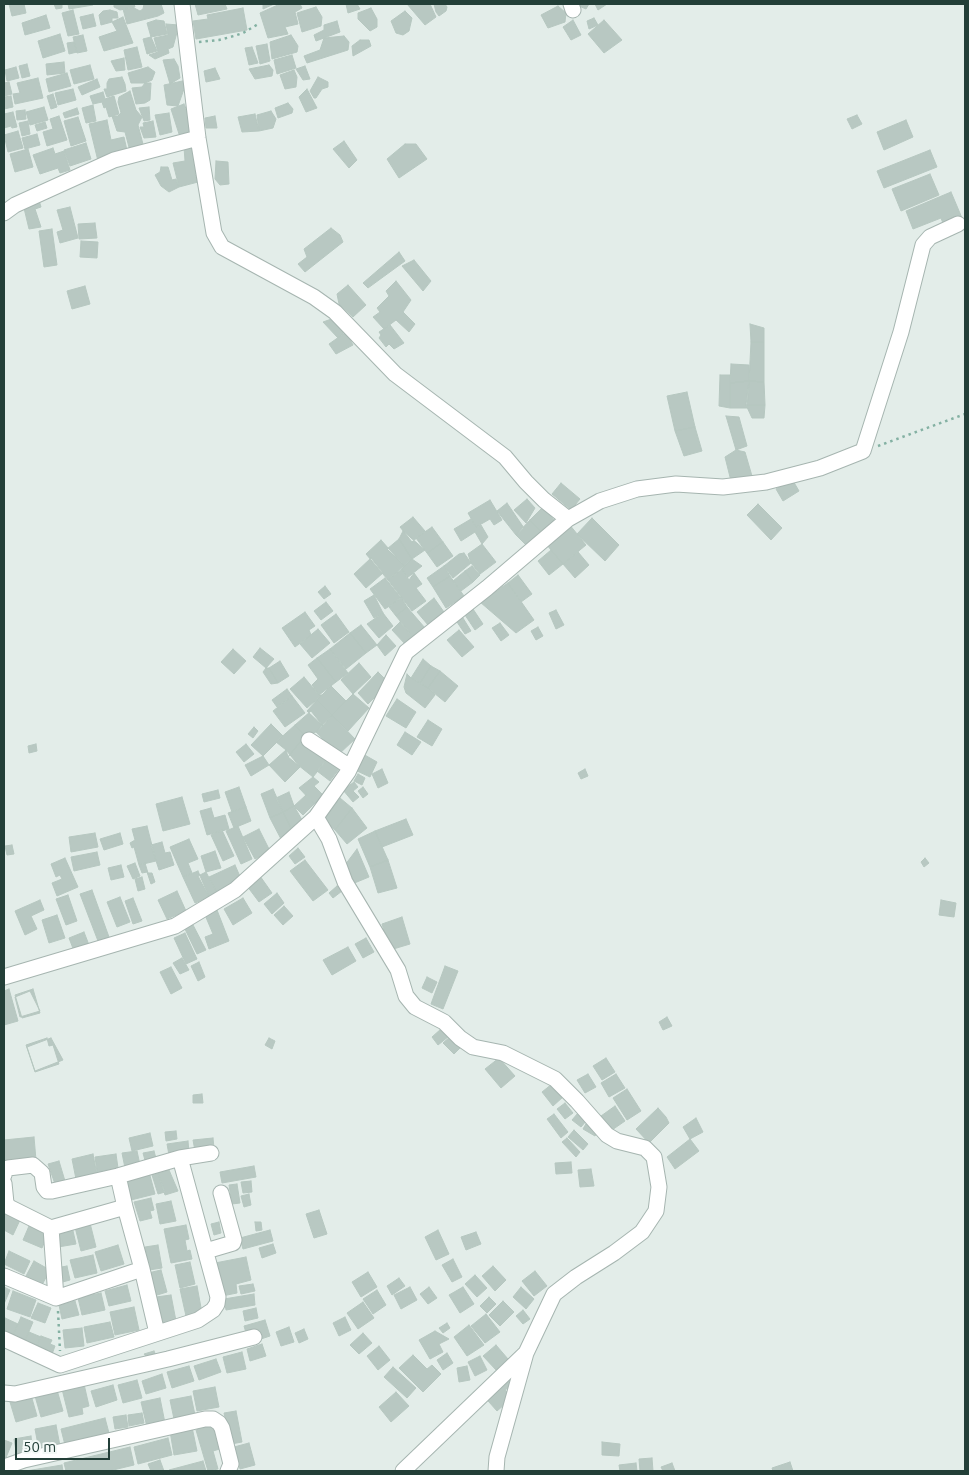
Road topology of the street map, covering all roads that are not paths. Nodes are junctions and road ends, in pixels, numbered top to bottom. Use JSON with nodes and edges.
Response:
{"nodes":[{"id":1,"x":182,"y":4,"type":"edge"},
{"id":2,"x":198,"y":138,"type":"junction"},
{"id":3,"x":4,"y":213,"type":"edge"},
{"id":4,"x":958,"y":224,"type":"dead end"},
{"id":5,"x":568,"y":519,"type":"junction"},
{"id":6,"x":309,"y":740,"type":"dead end"},
{"id":7,"x":350,"y":767,"type":"junction"},
{"id":8,"x":316,"y":817,"type":"junction"},
{"id":9,"x":4,"y":977,"type":"edge"},
{"id":10,"x":211,"y":1153,"type":"dead end"},
{"id":11,"x":180,"y":1158,"type":"junction"},
{"id":12,"x":4,"y":1175,"type":"edge"},
{"id":13,"x":118,"y":1176,"type":"junction"},
{"id":14,"x":4,"y":1183,"type":"edge"},
{"id":15,"x":221,"y":1193,"type":"dead end"},
{"id":16,"x":125,"y":1208,"type":"junction"},
{"id":17,"x":51,"y":1228,"type":"junction"},
{"id":18,"x":206,"y":1251,"type":"junction"},
{"id":19,"x":142,"y":1269,"type":"junction"},
{"id":20,"x":4,"y":1276,"type":"edge"},
{"id":21,"x":56,"y":1298,"type":"junction"},
{"id":22,"x":157,"y":1333,"type":"junction"},
{"id":23,"x":254,"y":1337,"type":"dead end"},
{"id":24,"x":4,"y":1339,"type":"edge"},
{"id":25,"x":526,"y":1353,"type":"junction"},
{"id":26,"x":4,"y":1393,"type":"edge"},
{"id":27,"x":4,"y":1467,"type":"edge"},
{"id":28,"x":228,"y":1471,"type":"edge"},
{"id":29,"x":403,"y":1471,"type":"edge"},
{"id":30,"x":496,"y":1471,"type":"edge"}],
"edges":[{"from":1,"to":2,"type":"street"},
{"from":2,"to":3,"type":"street"},
{"from":2,"to":5,"type":"street"},
{"from":4,"to":5,"type":"street"},
{"from":5,"to":7,"type":"street"},
{"from":6,"to":7,"type":"street"},
{"from":7,"to":8,"type":"street"},
{"from":8,"to":9,"type":"street"},
{"from":8,"to":25,"type":"street"},
{"from":10,"to":11,"type":"street"},
{"from":11,"to":13,"type":"street"},
{"from":11,"to":18,"type":"street"},
{"from":12,"to":13,"type":"street"},
{"from":13,"to":16,"type":"street"},
{"from":14,"to":17,"type":"street"},
{"from":15,"to":18,"type":"street"},
{"from":16,"to":17,"type":"street"},
{"from":16,"to":19,"type":"street"},
{"from":17,"to":21,"type":"street"},
{"from":18,"to":22,"type":"street"},
{"from":19,"to":21,"type":"street"},
{"from":19,"to":22,"type":"street"},
{"from":20,"to":21,"type":"street"},
{"from":22,"to":24,"type":"street"},
{"from":23,"to":26,"type":"street"},
{"from":25,"to":29,"type":"street"},
{"from":25,"to":30,"type":"street"},
{"from":27,"to":28,"type":"street"}]}
